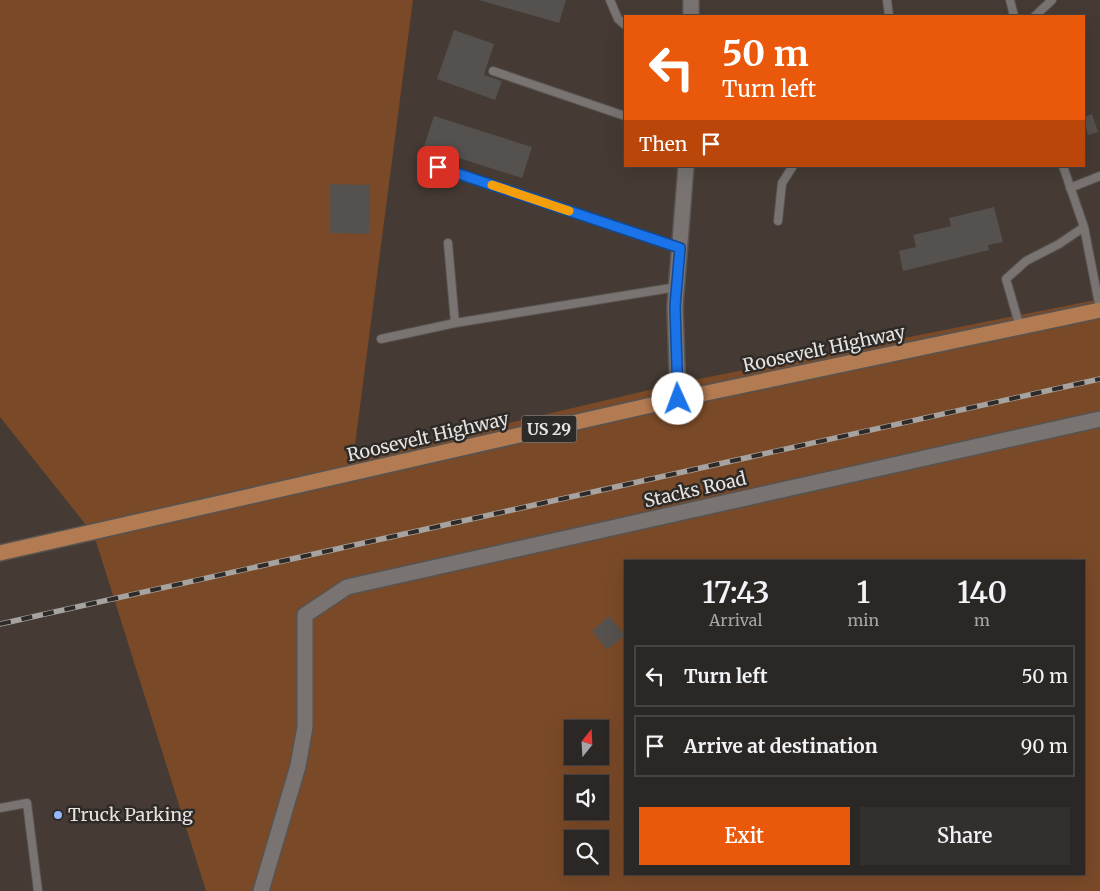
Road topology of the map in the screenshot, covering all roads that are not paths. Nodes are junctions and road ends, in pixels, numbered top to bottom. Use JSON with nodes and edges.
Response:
{"nodes":[{"id":1,"x":610,"y":0,"type":"edge"},
{"id":2,"x":691,"y":0,"type":"edge"},
{"id":3,"x":887,"y":0,"type":"edge"},
{"id":4,"x":1010,"y":0,"type":"edge"},
{"id":5,"x":1052,"y":0,"type":"edge"},
{"id":6,"x":691,"y":15,"type":"edge"},
{"id":7,"x":889,"y":15,"type":"edge"},
{"id":8,"x":1014,"y":15,"type":"edge"},
{"id":9,"x":1036,"y":15,"type":"edge"},
{"id":10,"x":624,"y":24,"type":"edge"},
{"id":11,"x":493,"y":70,"type":"dead end"},
{"id":12,"x":624,"y":116,"type":"edge"},
{"id":13,"x":438,"y":167,"type":"dead end"},
{"id":14,"x":686,"y":167,"type":"edge"},
{"id":15,"x":792,"y":167,"type":"edge"},
{"id":16,"x":1063,"y":167,"type":"edge"},
{"id":17,"x":1100,"y":176,"type":"edge"},
{"id":18,"x":1070,"y":188,"type":"junction"},
{"id":19,"x":778,"y":221,"type":"dead end"},
{"id":20,"x":1084,"y":227,"type":"junction"},
{"id":21,"x":448,"y":243,"type":"dead end"},
{"id":22,"x":680,"y":248,"type":"junction"},
{"id":23,"x":677,"y":287,"type":"junction"},
{"id":24,"x":1100,"y":310,"type":"edge"},
{"id":25,"x":456,"y":323,"type":"junction"},
{"id":26,"x":1020,"y":327,"type":"junction"},
{"id":27,"x":381,"y":339,"type":"dead end"},
{"id":28,"x":678,"y":399,"type":"junction"},
{"id":29,"x":1100,"y":419,"type":"edge"},
{"id":30,"x":0,"y":553,"type":"edge"},
{"id":31,"x":0,"y":808,"type":"edge"},
{"id":32,"x":38,"y":891,"type":"edge"},
{"id":33,"x":261,"y":891,"type":"edge"}],
"edges":[{"from":1,"to":10,"type":"lane"},
{"from":2,"to":6,"type":"street"},
{"from":3,"to":7,"type":"lane"},
{"from":4,"to":8,"type":"lane"},
{"from":5,"to":9,"type":"lane"},
{"from":11,"to":12,"type":"lane"},
{"from":13,"to":22,"type":"lane"},
{"from":14,"to":22,"type":"street"},
{"from":15,"to":19,"type":"lane"},
{"from":16,"to":18,"type":"lane"},
{"from":17,"to":18,"type":"lane"},
{"from":18,"to":20,"type":"lane"},
{"from":20,"to":24,"type":"lane"},
{"from":20,"to":26,"type":"lane"},
{"from":21,"to":25,"type":"lane"},
{"from":22,"to":23,"type":"street"},
{"from":23,"to":25,"type":"lane"},
{"from":23,"to":28,"type":"street"},
{"from":24,"to":26,"type":"main road","name":"Roosevelt Highway","number":"US 29"},
{"from":25,"to":27,"type":"lane"},
{"from":26,"to":28,"type":"main road","name":"Roosevelt Highway","number":"US 29"},
{"from":28,"to":30,"type":"main road","name":"Roosevelt Highway","number":"US 29"},
{"from":29,"to":33,"type":"street","name":"Stacks Road"},
{"from":31,"to":32,"type":"lane"}]}
